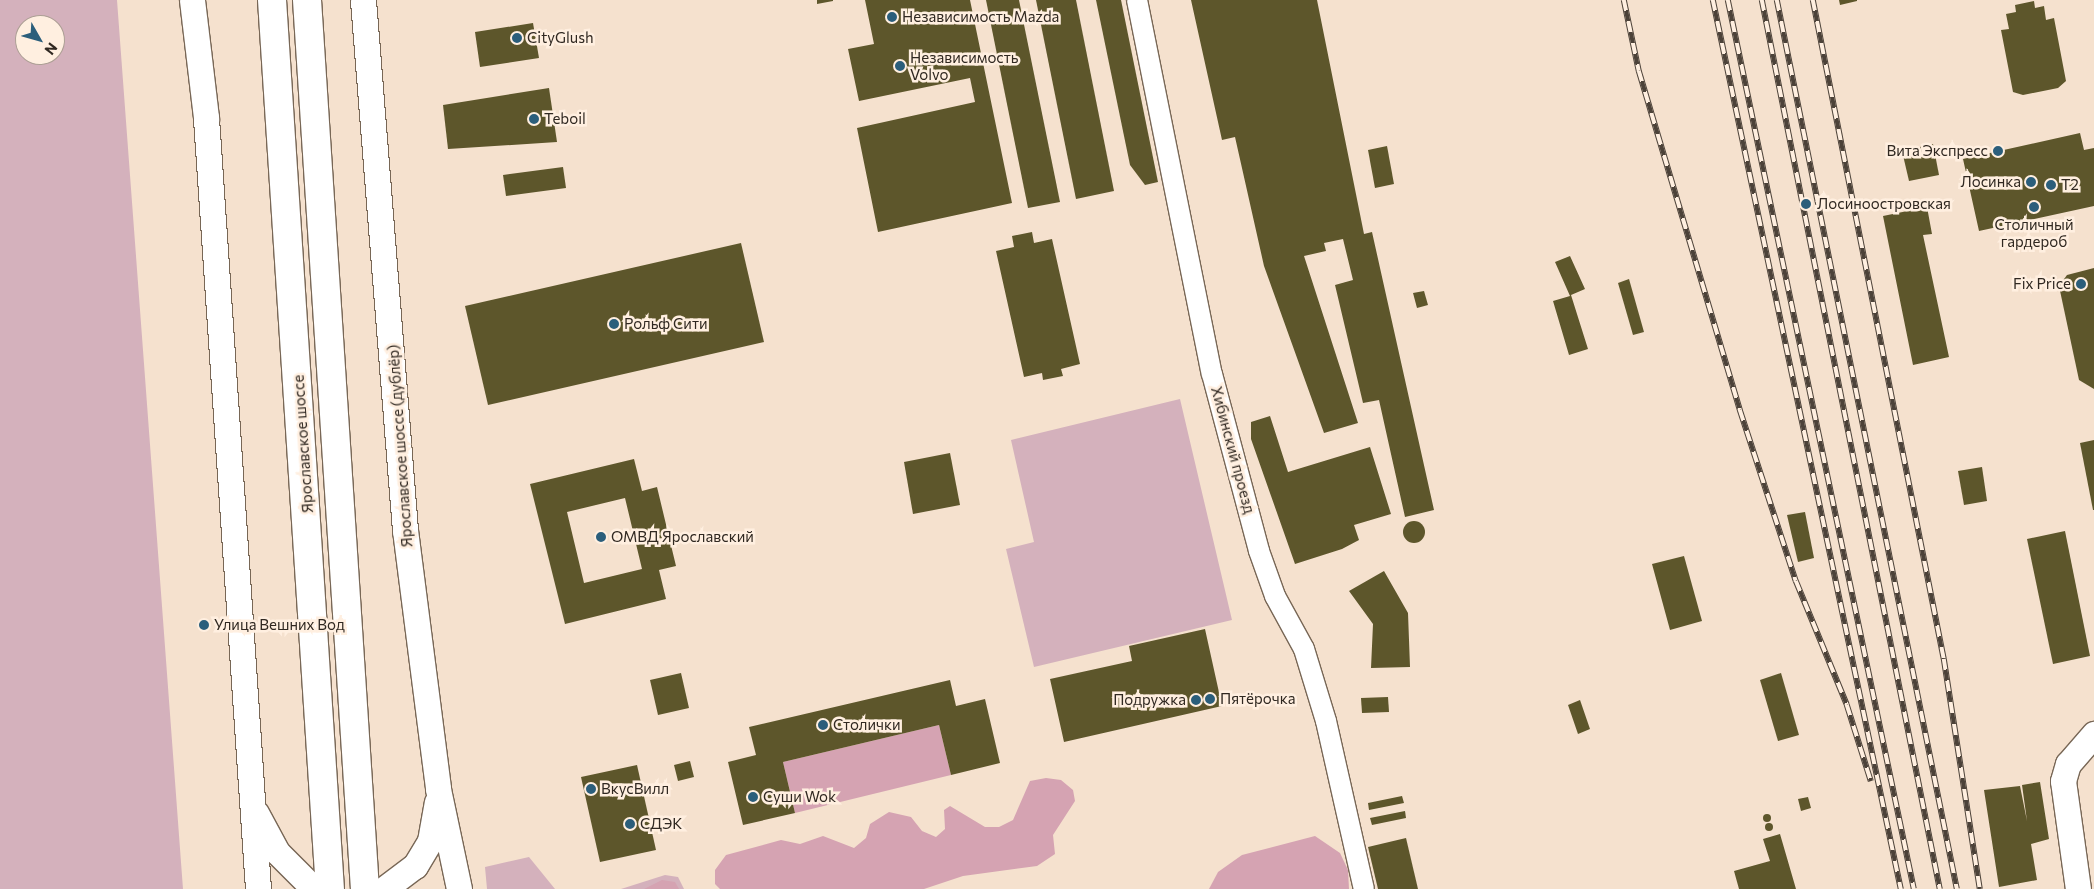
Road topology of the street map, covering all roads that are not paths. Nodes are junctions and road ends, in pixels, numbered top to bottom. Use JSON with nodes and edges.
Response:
{"nodes":[{"id":1,"x":192,"y":0,"type":"edge"},
{"id":2,"x":272,"y":0,"type":"edge"},
{"id":3,"x":307,"y":0,"type":"edge"},
{"id":4,"x":316,"y":0,"type":"edge"},
{"id":5,"x":363,"y":0,"type":"edge"},
{"id":6,"x":1137,"y":0,"type":"edge"},
{"id":7,"x":313,"y":45,"type":"junction"},
{"id":8,"x":2094,"y":734,"type":"edge"},
{"id":9,"x":438,"y":789,"type":"junction"},
{"id":10,"x":250,"y":797,"type":"junction"},
{"id":11,"x":258,"y":889,"type":"edge"},
{"id":12,"x":314,"y":889,"type":"edge"},
{"id":13,"x":330,"y":889,"type":"edge"},
{"id":14,"x":365,"y":889,"type":"edge"},
{"id":15,"x":384,"y":889,"type":"edge"},
{"id":16,"x":459,"y":889,"type":"edge"},
{"id":17,"x":1364,"y":889,"type":"edge"},
{"id":18,"x":2078,"y":889,"type":"edge"}],
"edges":[{"from":1,"to":10,"type":"street"},
{"from":2,"to":13,"type":"main road","name":"Ярославское шоссе"},
{"from":3,"to":7,"type":"main road"},
{"from":4,"to":7,"type":"street"},
{"from":5,"to":9,"type":"street","name":"Ярославское шоссе (дублёр)"},
{"from":6,"to":17,"type":"street","name":"Хибинский проезд"},
{"from":7,"to":14,"type":"main road"},
{"from":8,"to":18,"type":"street"},
{"from":9,"to":15,"type":"street"},
{"from":9,"to":16,"type":"street","name":"Ярославское шоссе (дублёр)"},
{"from":10,"to":11,"type":"street"},
{"from":10,"to":12,"type":"street"}]}
